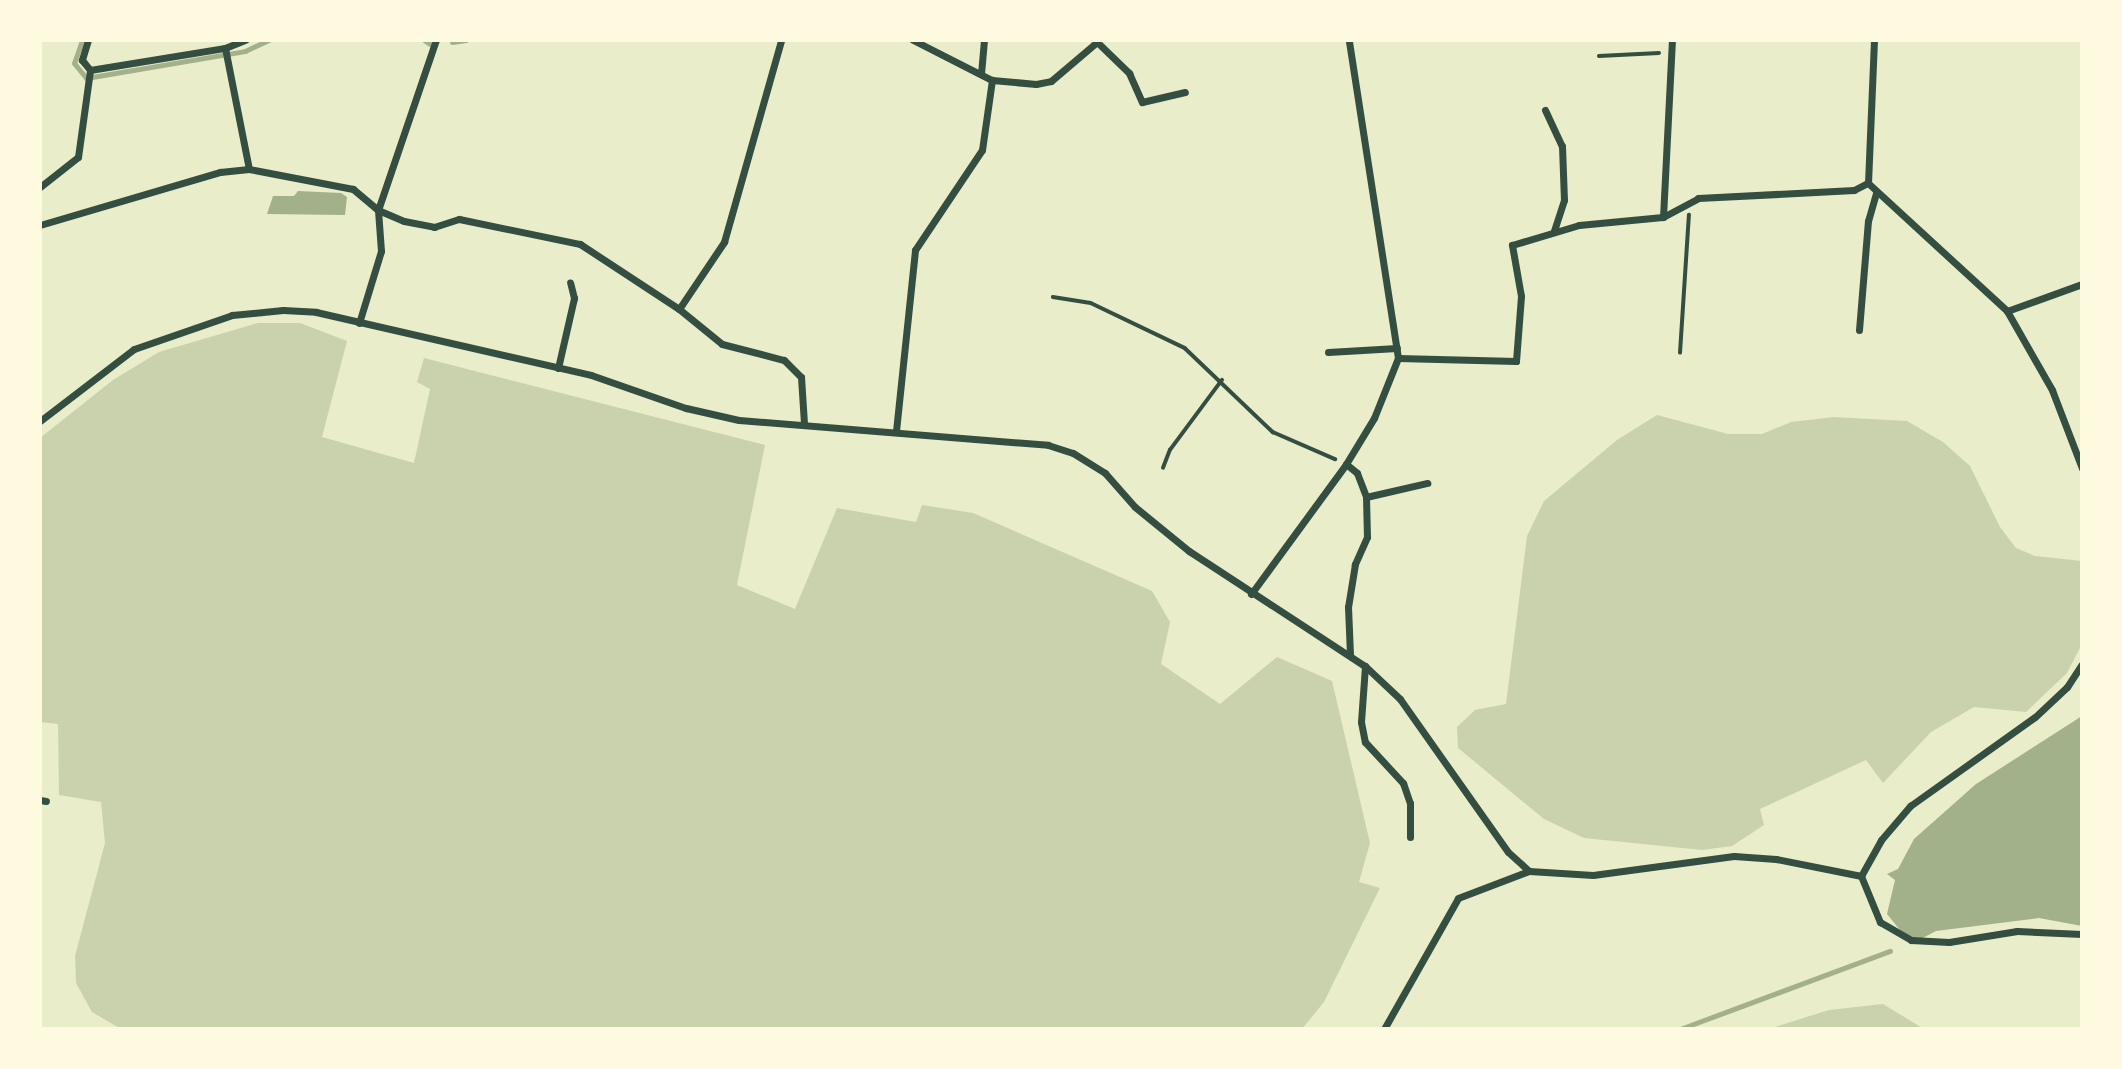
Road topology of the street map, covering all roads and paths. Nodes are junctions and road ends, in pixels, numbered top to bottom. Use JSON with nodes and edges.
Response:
{"nodes":[{"id":1,"x":88,"y":40,"type":"edge"},
{"id":2,"x":245,"y":40,"type":"edge"},
{"id":3,"x":436,"y":40,"type":"edge"},
{"id":4,"x":781,"y":40,"type":"edge"},
{"id":5,"x":913,"y":40,"type":"edge"},
{"id":6,"x":984,"y":40,"type":"edge"},
{"id":7,"x":1349,"y":40,"type":"edge"},
{"id":8,"x":1672,"y":40,"type":"edge"},
{"id":9,"x":1874,"y":40,"type":"edge"},
{"id":10,"x":225,"y":49,"type":"junction"},
{"id":11,"x":1671,"y":53,"type":"junction"},
{"id":12,"x":1600,"y":56,"type":"dead end"},
{"id":13,"x":981,"y":75,"type":"junction"},
{"id":14,"x":88,"y":76,"type":"junction"},
{"id":15,"x":992,"y":80,"type":"junction"},
{"id":16,"x":1185,"y":92,"type":"dead end"},
{"id":17,"x":1545,"y":110,"type":"dead end"},
{"id":18,"x":249,"y":170,"type":"junction"},
{"id":19,"x":1868,"y":183,"type":"junction"},
{"id":20,"x":40,"y":187,"type":"edge"},
{"id":21,"x":1876,"y":193,"type":"junction"},
{"id":22,"x":1688,"y":206,"type":"junction"},
{"id":23,"x":378,"y":210,"type":"junction"},
{"id":24,"x":1663,"y":217,"type":"junction"},
{"id":25,"x":40,"y":225,"type":"edge"},
{"id":26,"x":1554,"y":230,"type":"junction"},
{"id":27,"x":570,"y":282,"type":"dead end"},
{"id":28,"x":2082,"y":284,"type":"edge"},
{"id":29,"x":1053,"y":298,"type":"dead end"},
{"id":30,"x":679,"y":309,"type":"junction"},
{"id":31,"x":2007,"y":312,"type":"junction"},
{"id":32,"x":359,"y":323,"type":"junction"},
{"id":33,"x":1859,"y":330,"type":"dead end"},
{"id":34,"x":1397,"y":348,"type":"junction"},
{"id":35,"x":1328,"y":352,"type":"dead end"},
{"id":36,"x":1680,"y":353,"type":"dead end"},
{"id":37,"x":1398,"y":358,"type":"junction"},
{"id":38,"x":558,"y":368,"type":"junction"},
{"id":39,"x":1223,"y":380,"type":"junction"},
{"id":40,"x":40,"y":421,"type":"edge"},
{"id":41,"x":804,"y":424,"type":"junction"},
{"id":42,"x":896,"y":431,"type":"junction"},
{"id":43,"x":1346,"y":464,"type":"junction"},
{"id":44,"x":1163,"y":468,"type":"dead end"},
{"id":45,"x":2082,"y":468,"type":"edge"},
{"id":46,"x":1427,"y":484,"type":"dead end"},
{"id":47,"x":1366,"y":498,"type":"junction"},
{"id":48,"x":1251,"y":594,"type":"junction"},
{"id":49,"x":1350,"y":654,"type":"junction"},
{"id":50,"x":2082,"y":664,"type":"edge"},
{"id":51,"x":1365,"y":666,"type":"junction"},
{"id":52,"x":1410,"y":837,"type":"dead end"},
{"id":53,"x":1529,"y":871,"type":"junction"},
{"id":54,"x":1861,"y":876,"type":"junction"},
{"id":55,"x":2082,"y":934,"type":"edge"},
{"id":56,"x":1384,"y":1029,"type":"edge"}],
"edges":[{"from":1,"to":14,"type":"street"},
{"from":2,"to":10,"type":"street"},
{"from":3,"to":23,"type":"street"},
{"from":4,"to":30,"type":"street"},
{"from":5,"to":13,"type":"street"},
{"from":6,"to":13,"type":"street"},
{"from":7,"to":34,"type":"street"},
{"from":8,"to":11,"type":"street"},
{"from":9,"to":19,"type":"street"},
{"from":10,"to":14,"type":"street"},
{"from":10,"to":18,"type":"street"},
{"from":11,"to":12,"type":"path"},
{"from":11,"to":24,"type":"street"},
{"from":13,"to":15,"type":"street"},
{"from":14,"to":20,"type":"street"},
{"from":15,"to":16,"type":"street"},
{"from":15,"to":42,"type":"street"},
{"from":17,"to":26,"type":"street"},
{"from":18,"to":23,"type":"street"},
{"from":18,"to":25,"type":"street"},
{"from":19,"to":21,"type":"street"},
{"from":19,"to":22,"type":"street"},
{"from":21,"to":31,"type":"street"},
{"from":21,"to":33,"type":"street"},
{"from":22,"to":24,"type":"street"},
{"from":22,"to":36,"type":"path"},
{"from":23,"to":30,"type":"street"},
{"from":23,"to":32,"type":"street"},
{"from":24,"to":26,"type":"street"},
{"from":26,"to":37,"type":"street"},
{"from":27,"to":38,"type":"street"},
{"from":28,"to":31,"type":"street"},
{"from":29,"to":39,"type":"path"},
{"from":30,"to":41,"type":"street"},
{"from":31,"to":45,"type":"street"},
{"from":32,"to":38,"type":"street"},
{"from":32,"to":40,"type":"street"},
{"from":34,"to":35,"type":"street"},
{"from":34,"to":37,"type":"street"},
{"from":37,"to":43,"type":"street"},
{"from":38,"to":41,"type":"street"},
{"from":39,"to":43,"type":"path"},
{"from":39,"to":44,"type":"path"},
{"from":41,"to":42,"type":"street"},
{"from":42,"to":48,"type":"street"},
{"from":43,"to":47,"type":"street"},
{"from":43,"to":48,"type":"street"},
{"from":46,"to":47,"type":"street"},
{"from":47,"to":49,"type":"street"},
{"from":48,"to":49,"type":"street"},
{"from":49,"to":51,"type":"street"},
{"from":50,"to":54,"type":"street"},
{"from":51,"to":52,"type":"street"},
{"from":51,"to":53,"type":"street"},
{"from":53,"to":54,"type":"street"},
{"from":53,"to":56,"type":"street"},
{"from":54,"to":55,"type":"street"}]}
